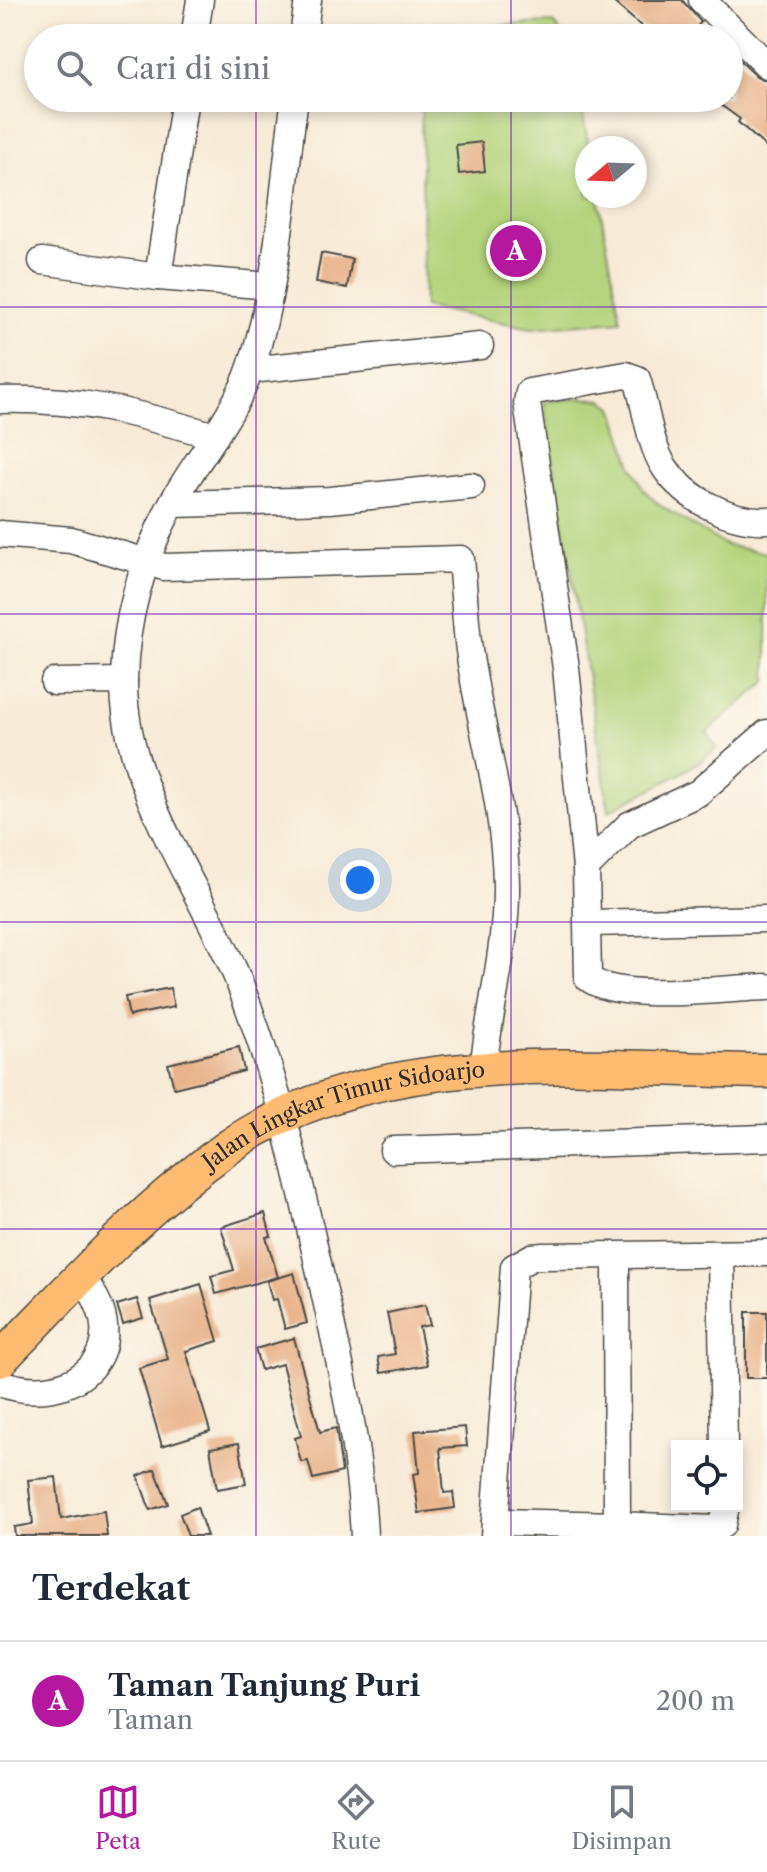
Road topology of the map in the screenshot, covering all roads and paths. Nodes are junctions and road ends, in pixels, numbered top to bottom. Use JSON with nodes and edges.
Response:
{"nodes":[{"id":1,"x":200,"y":0,"type":"edge"},
{"id":2,"x":308,"y":0,"type":"edge"},
{"id":3,"x":702,"y":0,"type":"edge"},
{"id":4,"x":196,"y":24,"type":"edge"},
{"id":5,"x":305,"y":24,"type":"edge"},
{"id":6,"x":726,"y":24,"type":"edge"},
{"id":7,"x":743,"y":41,"type":"edge"},
{"id":8,"x":767,"y":65,"type":"edge"},
{"id":9,"x":183,"y":112,"type":"edge"},
{"id":10,"x":293,"y":112,"type":"edge"},
{"id":11,"x":42,"y":261,"type":"dead end"},
{"id":12,"x":158,"y":277,"type":"junction"},
{"id":13,"x":271,"y":286,"type":"junction"},
{"id":14,"x":480,"y":346,"type":"dead end"},
{"id":15,"x":250,"y":370,"type":"junction"},
{"id":16,"x":0,"y":400,"type":"edge"},
{"id":17,"x":215,"y":436,"type":"junction"},
{"id":18,"x":471,"y":486,"type":"dead end"},
{"id":19,"x":172,"y":504,"type":"junction"},
{"id":20,"x":767,"y":520,"type":"edge"},
{"id":21,"x":0,"y":534,"type":"edge"},
{"id":22,"x":145,"y":564,"type":"junction"},
{"id":23,"x":124,"y":681,"type":"junction"},
{"id":24,"x":54,"y":682,"type":"dead end"},
{"id":25,"x":767,"y":733,"type":"edge"},
{"id":26,"x":586,"y":868,"type":"junction"},
{"id":27,"x":767,"y":919,"type":"edge"},
{"id":28,"x":590,"y":923,"type":"junction"},
{"id":29,"x":767,"y":987,"type":"edge"},
{"id":30,"x":483,"y":1071,"type":"junction"},
{"id":31,"x":767,"y":1071,"type":"edge"},
{"id":32,"x":282,"y":1116,"type":"junction"},
{"id":33,"x":767,"y":1138,"type":"edge"},
{"id":34,"x":393,"y":1150,"type":"dead end"},
{"id":35,"x":767,"y":1253,"type":"edge"},
{"id":36,"x":721,"y":1254,"type":"junction"},
{"id":37,"x":616,"y":1257,"type":"junction"},
{"id":38,"x":81,"y":1277,"type":"junction"},
{"id":39,"x":0,"y":1360,"type":"edge"},
{"id":40,"x":0,"y":1383,"type":"edge"},
{"id":41,"x":724,"y":1440,"type":"edge"},
{"id":42,"x":725,"y":1512,"type":"edge"},
{"id":43,"x":617,"y":1525,"type":"junction"},
{"id":44,"x":495,"y":1529,"type":"edge"},
{"id":45,"x":364,"y":1536,"type":"edge"}],
"edges":[{"from":1,"to":4,"type":"street"},
{"from":2,"to":5,"type":"street"},
{"from":3,"to":6,"type":"street"},
{"from":7,"to":8,"type":"street"},
{"from":9,"to":12,"type":"street"},
{"from":10,"to":13,"type":"street"},
{"from":11,"to":12,"type":"street"},
{"from":12,"to":13,"type":"street"},
{"from":13,"to":15,"type":"street"},
{"from":14,"to":15,"type":"street"},
{"from":15,"to":17,"type":"street"},
{"from":16,"to":17,"type":"street"},
{"from":17,"to":19,"type":"street"},
{"from":18,"to":19,"type":"street"},
{"from":19,"to":22,"type":"street"},
{"from":20,"to":26,"type":"street"},
{"from":21,"to":22,"type":"street"},
{"from":22,"to":23,"type":"street"},
{"from":22,"to":30,"type":"street"},
{"from":23,"to":24,"type":"street"},
{"from":23,"to":32,"type":"street"},
{"from":25,"to":26,"type":"street"},
{"from":26,"to":28,"type":"street"},
{"from":27,"to":28,"type":"street"},
{"from":28,"to":29,"type":"street"},
{"from":30,"to":31,"type":"main road","name":"Jalan Lingkar Timur Sidoarjo"},
{"from":30,"to":32,"type":"main road","name":"Jalan Lingkar Timur Sidoarjo"},
{"from":32,"to":38,"type":"main road","name":"Jalan Lingkar Timur Sidoarjo"},
{"from":32,"to":45,"type":"street"},
{"from":33,"to":34,"type":"street"},
{"from":35,"to":36,"type":"street"},
{"from":36,"to":37,"type":"street"},
{"from":36,"to":41,"type":"street"},
{"from":37,"to":43,"type":"street"},
{"from":37,"to":44,"type":"street"},
{"from":38,"to":39,"type":"main road","name":"Jalan Lingkar Timur Sidoarjo"},
{"from":38,"to":40,"type":"street"},
{"from":42,"to":43,"type":"street"},
{"from":43,"to":44,"type":"street"}]}
